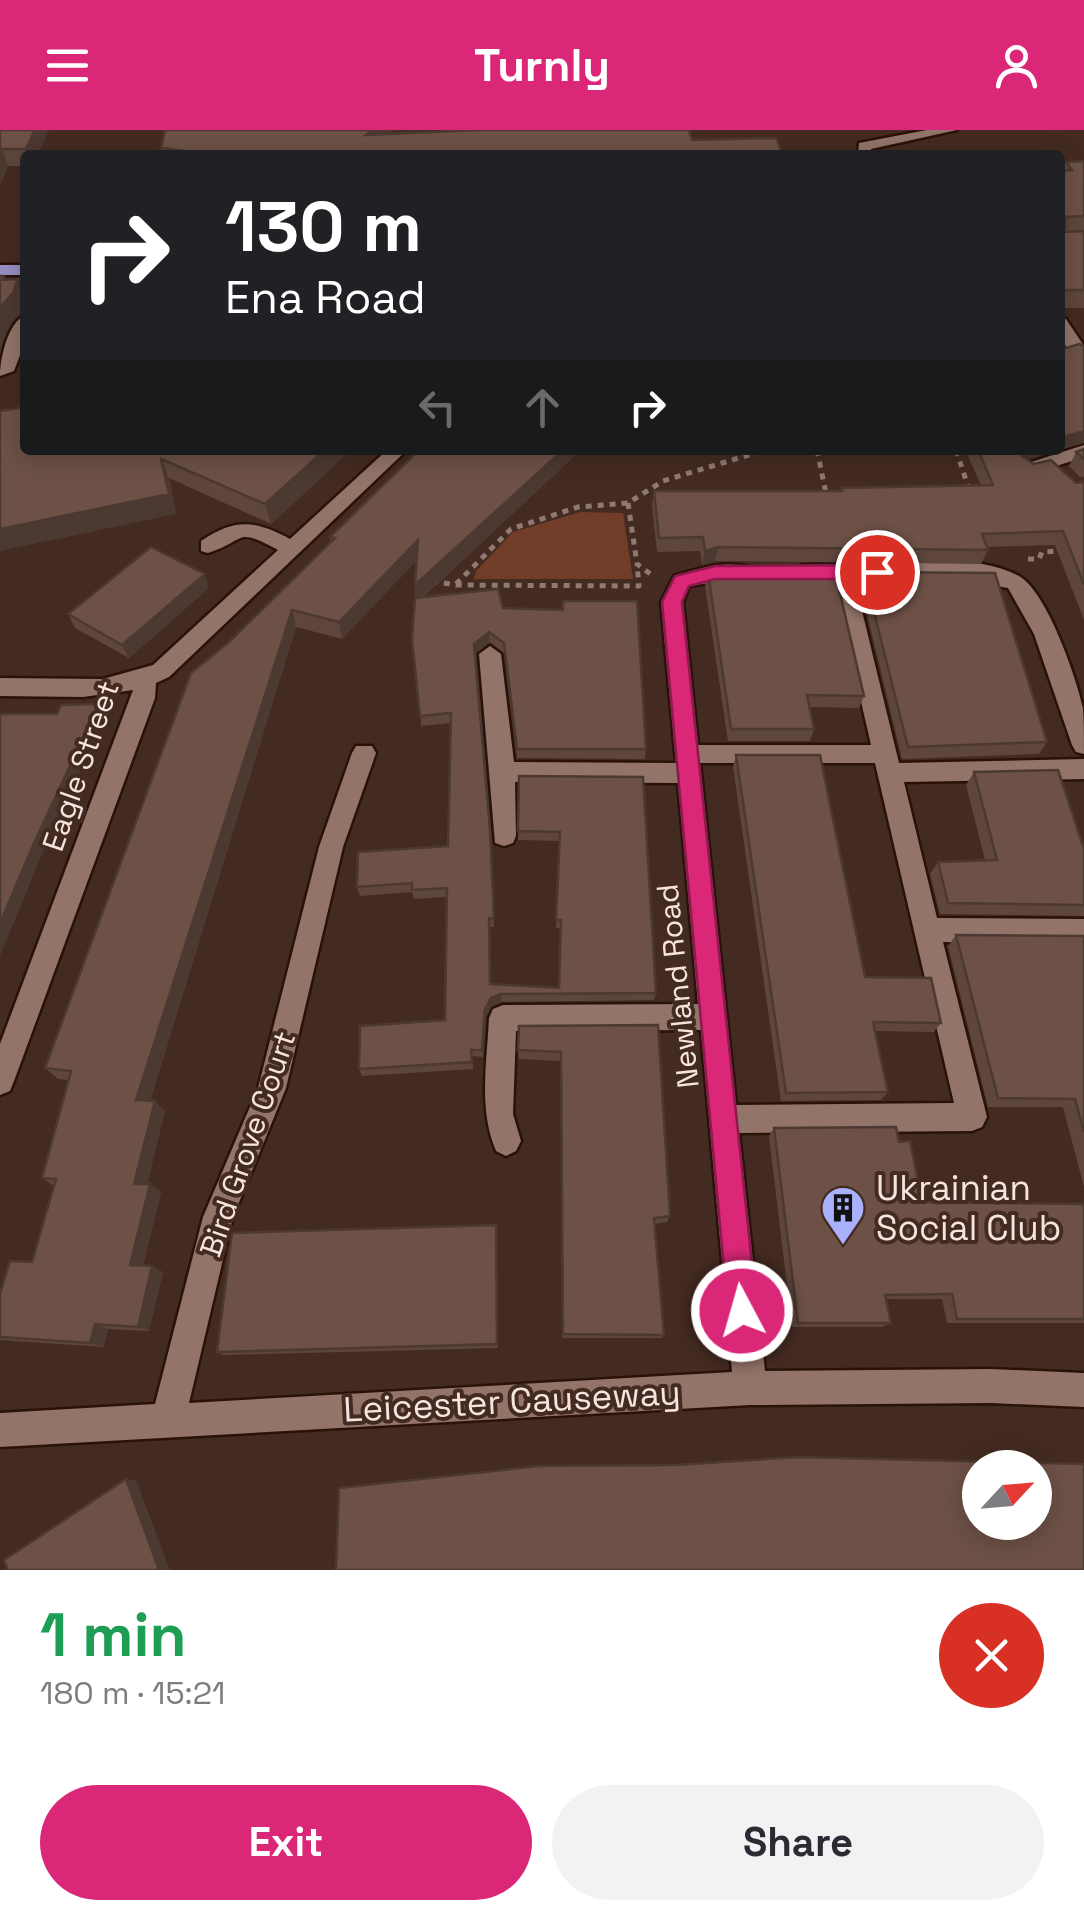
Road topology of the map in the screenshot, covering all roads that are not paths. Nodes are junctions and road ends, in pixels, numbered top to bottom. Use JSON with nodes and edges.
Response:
{"nodes":[{"id":1,"x":950,"y":130,"type":"edge"},
{"id":2,"x":864,"y":150,"type":"edge"},
{"id":3,"x":1065,"y":331,"type":"edge"},
{"id":4,"x":20,"y":333,"type":"edge"},
{"id":5,"x":1084,"y":355,"type":"edge"},
{"id":6,"x":0,"y":372,"type":"edge"},
{"id":7,"x":1084,"y":451,"type":"edge"},
{"id":8,"x":393,"y":455,"type":"edge"},
{"id":9,"x":1029,"y":469,"type":"edge"},
{"id":10,"x":208,"y":546,"type":"dead end"},
{"id":11,"x":294,"y":549,"type":"junction"},
{"id":12,"x":842,"y":572,"type":"junction"},
{"id":13,"x":490,"y":654,"type":"dead end"},
{"id":14,"x":145,"y":680,"type":"junction"},
{"id":15,"x":0,"y":687,"type":"edge"},
{"id":16,"x":1084,"y":745,"type":"edge"},
{"id":17,"x":364,"y":753,"type":"dead end"},
{"id":18,"x":688,"y":763,"type":"junction"},
{"id":19,"x":888,"y":764,"type":"junction"},
{"id":20,"x":1084,"y":770,"type":"edge"},
{"id":21,"x":503,"y":772,"type":"junction"},
{"id":22,"x":504,"y":836,"type":"dead end"},
{"id":23,"x":927,"y":930,"type":"junction"},
{"id":24,"x":1084,"y":930,"type":"edge"},
{"id":25,"x":714,"y":1017,"type":"junction"},
{"id":26,"x":0,"y":1082,"type":"edge"},
{"id":27,"x":724,"y":1119,"type":"junction"},
{"id":28,"x":506,"y":1141,"type":"dead end"},
{"id":29,"x":750,"y":1388,"type":"junction"},
{"id":30,"x":1084,"y":1390,"type":"edge"},
{"id":31,"x":168,"y":1420,"type":"junction"},
{"id":32,"x":0,"y":1430,"type":"edge"}],
"edges":[{"from":1,"to":2,"type":"street"},
{"from":3,"to":5,"type":"street"},
{"from":4,"to":6,"type":"street"},
{"from":7,"to":9,"type":"street"},
{"from":8,"to":11,"type":"street","name":"Eagle Street"},
{"from":10,"to":11,"type":"street"},
{"from":11,"to":14,"type":"street","name":"Eagle Street"},
{"from":12,"to":16,"type":"street"},
{"from":12,"to":18,"type":"street","name":"Newland Road"},
{"from":12,"to":19,"type":"street"},
{"from":13,"to":21,"type":"street"},
{"from":14,"to":15,"type":"street"},
{"from":14,"to":26,"type":"street","name":"Eagle Street"},
{"from":17,"to":31,"type":"street","name":"Bird Grove Court"},
{"from":18,"to":19,"type":"street"},
{"from":18,"to":21,"type":"street"},
{"from":18,"to":25,"type":"street","name":"Newland Road"},
{"from":19,"to":20,"type":"street"},
{"from":19,"to":23,"type":"street"},
{"from":21,"to":22,"type":"street"},
{"from":23,"to":24,"type":"street"},
{"from":23,"to":27,"type":"street"},
{"from":25,"to":27,"type":"street","name":"Newland Road"},
{"from":25,"to":28,"type":"street"},
{"from":27,"to":29,"type":"street","name":"Newland Road"},
{"from":29,"to":30,"type":"street","name":"Leicester Causeway"},
{"from":29,"to":31,"type":"street","name":"Leicester Causeway"},
{"from":31,"to":32,"type":"street","name":"Leicester Causeway"}]}
